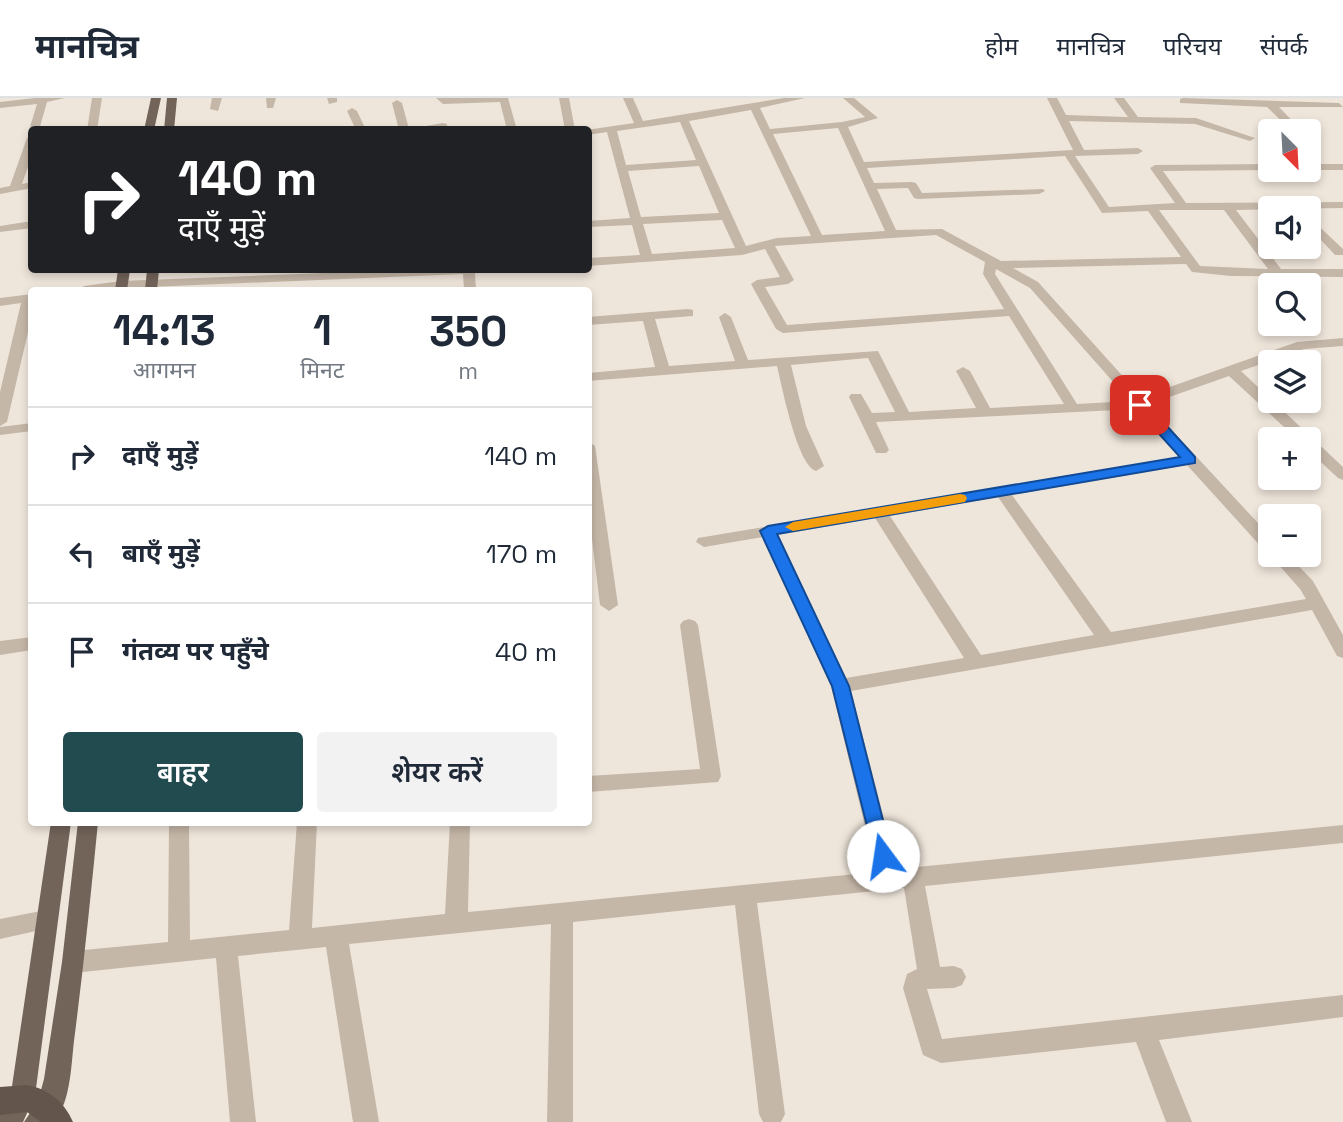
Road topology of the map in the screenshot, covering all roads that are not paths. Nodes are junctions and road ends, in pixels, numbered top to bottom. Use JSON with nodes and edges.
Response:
{"nodes":[{"id":1,"x":60,"y":98,"type":"edge"},
{"id":2,"x":97,"y":98,"type":"edge"},
{"id":3,"x":156,"y":98,"type":"edge"},
{"id":4,"x":172,"y":98,"type":"edge"},
{"id":5,"x":441,"y":98,"type":"edge"},
{"id":6,"x":564,"y":98,"type":"edge"},
{"id":7,"x":628,"y":98,"type":"edge"},
{"id":8,"x":800,"y":98,"type":"edge"},
{"id":9,"x":848,"y":98,"type":"edge"},
{"id":10,"x":1052,"y":98,"type":"edge"},
{"id":11,"x":1119,"y":98,"type":"edge"},
{"id":12,"x":44,"y":99,"type":"edge"},
{"id":13,"x":1182,"y":99,"type":"edge"},
{"id":14,"x":397,"y":103,"type":"dead end"},
{"id":15,"x":1269,"y":103,"type":"junction"},
{"id":16,"x":1338,"y":104,"type":"edge"},
{"id":17,"x":0,"y":105,"type":"edge"},
{"id":18,"x":754,"y":106,"type":"junction"},
{"id":19,"x":352,"y":111,"type":"dead end"},
{"id":20,"x":1061,"y":118,"type":"junction"},
{"id":21,"x":683,"y":119,"type":"junction"},
{"id":22,"x":1135,"y":119,"type":"junction"},
{"id":23,"x":1285,"y":119,"type":"edge"},
{"id":24,"x":1196,"y":121,"type":"junction"},
{"id":25,"x":640,"y":125,"type":"junction"},
{"id":26,"x":842,"y":125,"type":"junction"},
{"id":27,"x":35,"y":126,"type":"edge"},
{"id":28,"x":93,"y":126,"type":"edge"},
{"id":29,"x":150,"y":126,"type":"edge"},
{"id":30,"x":169,"y":126,"type":"edge"},
{"id":31,"x":359,"y":126,"type":"edge"},
{"id":32,"x":403,"y":126,"type":"edge"},
{"id":33,"x":511,"y":126,"type":"edge"},
{"id":34,"x":569,"y":126,"type":"edge"},
{"id":35,"x":611,"y":130,"type":"junction"},
{"id":36,"x":592,"y":132,"type":"edge"},
{"id":37,"x":766,"y":132,"type":"junction"},
{"id":38,"x":1250,"y":138,"type":"dead end"},
{"id":39,"x":28,"y":150,"type":"edge"},
{"id":40,"x":1138,"y":151,"type":"dead end"},
{"id":41,"x":1074,"y":153,"type":"junction"},
{"id":42,"x":702,"y":163,"type":"junction"},
{"id":43,"x":860,"y":165,"type":"junction"},
{"id":44,"x":1258,"y":167,"type":"edge"},
{"id":45,"x":1321,"y":167,"type":"edge"},
{"id":46,"x":1343,"y":167,"type":"edge"},
{"id":47,"x":623,"y":168,"type":"junction"},
{"id":48,"x":28,"y":186,"type":"edge"},
{"id":49,"x":870,"y":186,"type":"junction"},
{"id":50,"x":15,"y":188,"type":"junction"},
{"id":51,"x":0,"y":191,"type":"edge"},
{"id":52,"x":1039,"y":191,"type":"dead end"},
{"id":53,"x":1343,"y":205,"type":"edge"},
{"id":54,"x":1227,"y":206,"type":"junction"},
{"id":55,"x":1258,"y":206,"type":"edge"},
{"id":56,"x":1321,"y":206,"type":"edge"},
{"id":57,"x":1151,"y":207,"type":"junction"},
{"id":58,"x":1182,"y":207,"type":"junction"},
{"id":59,"x":726,"y":216,"type":"junction"},
{"id":60,"x":637,"y":221,"type":"junction"},
{"id":61,"x":592,"y":224,"type":"edge"},
{"id":62,"x":28,"y":225,"type":"edge"},
{"id":63,"x":0,"y":229,"type":"edge"},
{"id":64,"x":1321,"y":233,"type":"edge"},
{"id":65,"x":892,"y":234,"type":"junction"},
{"id":66,"x":818,"y":239,"type":"junction"},
{"id":67,"x":768,"y":244,"type":"junction"},
{"id":68,"x":742,"y":251,"type":"junction"},
{"id":69,"x":1339,"y":252,"type":"dead end"},
{"id":70,"x":647,"y":258,"type":"junction"},
{"id":71,"x":1188,"y":260,"type":"junction"},
{"id":72,"x":592,"y":262,"type":"edge"},
{"id":73,"x":995,"y":263,"type":"junction"},
{"id":74,"x":406,"y":273,"type":"edge"},
{"id":75,"x":1278,"y":273,"type":"joint"},
{"id":76,"x":1321,"y":273,"type":"edge"},
{"id":77,"x":1343,"y":273,"type":"edge"},
{"id":78,"x":363,"y":275,"type":"junction"},
{"id":79,"x":235,"y":286,"type":"edge"},
{"id":80,"x":151,"y":287,"type":"edge"},
{"id":81,"x":365,"y":287,"type":"edge"},
{"id":82,"x":28,"y":298,"type":"edge"},
{"id":83,"x":0,"y":302,"type":"edge"},
{"id":84,"x":1013,"y":312,"type":"junction"},
{"id":85,"x":688,"y":313,"type":"dead end"},
{"id":86,"x":648,"y":316,"type":"junction"},
{"id":87,"x":725,"y":317,"type":"dead end"},
{"id":88,"x":592,"y":321,"type":"edge"},
{"id":89,"x":27,"y":326,"type":"edge"},
{"id":90,"x":1341,"y":344,"type":"edge"},
{"id":91,"x":783,"y":361,"type":"junction"},
{"id":92,"x":743,"y":365,"type":"junction"},
{"id":93,"x":1230,"y":369,"type":"junction"},
{"id":94,"x":663,"y":371,"type":"junction"},
{"id":95,"x":963,"y":371,"type":"dead end"},
{"id":96,"x":592,"y":377,"type":"edge"},
{"id":97,"x":856,"y":397,"type":"dead end"},
{"id":98,"x":1073,"y":408,"type":"junction"},
{"id":99,"x":1144,"y":409,"type":"junction"},
{"id":100,"x":985,"y":412,"type":"junction"},
{"id":101,"x":904,"y":416,"type":"junction"},
{"id":102,"x":867,"y":418,"type":"junction"},
{"id":103,"x":0,"y":422,"type":"edge"},
{"id":104,"x":1292,"y":427,"type":"edge"},
{"id":105,"x":28,"y":428,"type":"edge"},
{"id":106,"x":0,"y":432,"type":"edge"},
{"id":107,"x":881,"y":450,"type":"dead end"},
{"id":108,"x":1321,"y":454,"type":"edge"},
{"id":109,"x":1190,"y":460,"type":"junction"},
{"id":110,"x":816,"y":466,"type":"dead end"},
{"id":111,"x":1343,"y":475,"type":"edge"},
{"id":112,"x":1000,"y":491,"type":"junction"},
{"id":113,"x":592,"y":504,"type":"edge"},
{"id":114,"x":879,"y":512,"type":"junction"},
{"id":115,"x":768,"y":531,"type":"junction"},
{"id":116,"x":1258,"y":534,"type":"edge"},
{"id":117,"x":704,"y":542,"type":"dead end"},
{"id":118,"x":595,"y":547,"type":"edge"},
{"id":119,"x":1290,"y":567,"type":"edge"},
{"id":120,"x":1317,"y":603,"type":"junction"},
{"id":121,"x":609,"y":605,"type":"dead end"},
{"id":122,"x":689,"y":625,"type":"dead end"},
{"id":123,"x":1337,"y":627,"type":"edge"},
{"id":124,"x":1107,"y":639,"type":"junction"},
{"id":125,"x":28,"y":644,"type":"edge"},
{"id":126,"x":0,"y":648,"type":"edge"},
{"id":127,"x":1343,"y":651,"type":"edge"},
{"id":128,"x":976,"y":661,"type":"junction"},
{"id":129,"x":841,"y":686,"type":"junction"},
{"id":130,"x":592,"y":783,"type":"edge"},
{"id":131,"x":60,"y":826,"type":"edge"},
{"id":132,"x":88,"y":826,"type":"edge"},
{"id":133,"x":179,"y":826,"type":"edge"},
{"id":134,"x":307,"y":826,"type":"edge"},
{"id":135,"x":460,"y":826,"type":"edge"},
{"id":136,"x":1343,"y":834,"type":"edge"},
{"id":137,"x":913,"y":877,"type":"junction"},
{"id":138,"x":889,"y":880,"type":"junction"},
{"id":139,"x":745,"y":894,"type":"junction"},
{"id":140,"x":562,"y":913,"type":"junction"},
{"id":141,"x":46,"y":920,"type":"junction"},
{"id":142,"x":456,"y":923,"type":"junction"},
{"id":143,"x":0,"y":929,"type":"edge"},
{"id":144,"x":336,"y":936,"type":"junction"},
{"id":145,"x":299,"y":939,"type":"junction"},
{"id":146,"x":226,"y":947,"type":"junction"},
{"id":147,"x":179,"y":951,"type":"junction"},
{"id":148,"x":73,"y":962,"type":"junction"},
{"id":149,"x":1343,"y":1006,"type":"edge"},
{"id":150,"x":1143,"y":1030,"type":"junction"},
{"id":151,"x":12,"y":1099,"type":"edge"},
{"id":152,"x":772,"y":1114,"type":"dead end"},
{"id":153,"x":48,"y":1117,"type":"edge"},
{"id":154,"x":9,"y":1122,"type":"edge"},
{"id":155,"x":243,"y":1122,"type":"edge"},
{"id":156,"x":366,"y":1122,"type":"edge"},
{"id":157,"x":560,"y":1122,"type":"edge"},
{"id":158,"x":1180,"y":1122,"type":"edge"}],
"edges":[{"from":1,"to":12,"type":"street"},
{"from":2,"to":28,"type":"street"},
{"from":3,"to":29,"type":"main road"},
{"from":4,"to":30,"type":"main road"},
{"from":5,"to":33,"type":"street"},
{"from":6,"to":34,"type":"street"},
{"from":7,"to":25,"type":"street"},
{"from":8,"to":18,"type":"street"},
{"from":9,"to":26,"type":"street"},
{"from":10,"to":20,"type":"street"},
{"from":11,"to":22,"type":"street"},
{"from":12,"to":17,"type":"street"},
{"from":12,"to":27,"type":"street"},
{"from":13,"to":15,"type":"street"},
{"from":13,"to":24,"type":"street"},
{"from":14,"to":32,"type":"street"},
{"from":15,"to":16,"type":"street"},
{"from":15,"to":23,"type":"street"},
{"from":18,"to":21,"type":"street"},
{"from":18,"to":37,"type":"street"},
{"from":19,"to":31,"type":"street"},
{"from":20,"to":22,"type":"street"},
{"from":20,"to":41,"type":"street"},
{"from":21,"to":25,"type":"street"},
{"from":21,"to":42,"type":"street"},
{"from":22,"to":24,"type":"street"},
{"from":24,"to":38,"type":"street"},
{"from":25,"to":35,"type":"street"},
{"from":26,"to":37,"type":"street"},
{"from":26,"to":43,"type":"street"},
{"from":35,"to":36,"type":"street"},
{"from":35,"to":47,"type":"street"},
{"from":37,"to":66,"type":"street"},
{"from":39,"to":50,"type":"street"},
{"from":40,"to":41,"type":"street"},
{"from":41,"to":43,"type":"street"},
{"from":41,"to":57,"type":"street"},
{"from":42,"to":47,"type":"street"},
{"from":42,"to":59,"type":"street"},
{"from":43,"to":49,"type":"street"},
{"from":44,"to":58,"type":"street"},
{"from":45,"to":46,"type":"street"},
{"from":47,"to":60,"type":"street"},
{"from":48,"to":50,"type":"street"},
{"from":49,"to":52,"type":"street"},
{"from":49,"to":65,"type":"street"},
{"from":50,"to":51,"type":"street"},
{"from":53,"to":56,"type":"street"},
{"from":54,"to":55,"type":"street"},
{"from":54,"to":58,"type":"street"},
{"from":54,"to":75,"type":"street"},
{"from":57,"to":58,"type":"street"},
{"from":57,"to":71,"type":"street"},
{"from":59,"to":60,"type":"street"},
{"from":59,"to":68,"type":"street"},
{"from":60,"to":61,"type":"street"},
{"from":60,"to":70,"type":"street"},
{"from":62,"to":63,"type":"street"},
{"from":64,"to":69,"type":"street"},
{"from":65,"to":66,"type":"street"},
{"from":65,"to":73,"type":"street"},
{"from":66,"to":67,"type":"street"},
{"from":67,"to":68,"type":"street"},
{"from":67,"to":84,"type":"street"},
{"from":68,"to":70,"type":"street"},
{"from":70,"to":72,"type":"street"},
{"from":71,"to":73,"type":"street"},
{"from":71,"to":75,"type":"street"},
{"from":73,"to":84,"type":"street"},
{"from":73,"to":99,"type":"street"},
{"from":74,"to":78,"type":"street"},
{"from":76,"to":77,"type":"street"},
{"from":78,"to":79,"type":"street"},
{"from":78,"to":81,"type":"street"},
{"from":79,"to":80,"type":"street"},
{"from":82,"to":83,"type":"street"},
{"from":84,"to":98,"type":"street"},
{"from":85,"to":86,"type":"street"},
{"from":86,"to":88,"type":"street"},
{"from":86,"to":94,"type":"street"},
{"from":87,"to":92,"type":"street"},
{"from":89,"to":103,"type":"street"},
{"from":90,"to":93,"type":"street"},
{"from":91,"to":92,"type":"street"},
{"from":91,"to":101,"type":"street"},
{"from":91,"to":110,"type":"street"},
{"from":92,"to":94,"type":"street"},
{"from":93,"to":99,"type":"street"},
{"from":93,"to":104,"type":"street"},
{"from":94,"to":96,"type":"street"},
{"from":95,"to":100,"type":"street"},
{"from":97,"to":102,"type":"street"},
{"from":98,"to":99,"type":"street"},
{"from":98,"to":100,"type":"street"},
{"from":99,"to":109,"type":"street"},
{"from":100,"to":101,"type":"street"},
{"from":101,"to":102,"type":"street"},
{"from":102,"to":107,"type":"street"},
{"from":105,"to":106,"type":"street"},
{"from":108,"to":111,"type":"street"},
{"from":109,"to":112,"type":"street"},
{"from":109,"to":116,"type":"street"},
{"from":112,"to":114,"type":"street"},
{"from":112,"to":124,"type":"street"},
{"from":113,"to":118,"type":"street"},
{"from":114,"to":115,"type":"street"},
{"from":114,"to":128,"type":"street"},
{"from":115,"to":117,"type":"street"},
{"from":115,"to":129,"type":"street"},
{"from":118,"to":121,"type":"street"},
{"from":119,"to":120,"type":"street"},
{"from":120,"to":123,"type":"street"},
{"from":120,"to":124,"type":"street"},
{"from":122,"to":130,"type":"street"},
{"from":123,"to":127,"type":"street"},
{"from":124,"to":128,"type":"street"},
{"from":125,"to":126,"type":"street"},
{"from":128,"to":129,"type":"street"},
{"from":129,"to":138,"type":"street"},
{"from":131,"to":141,"type":"main road"},
{"from":132,"to":148,"type":"main road"},
{"from":133,"to":147,"type":"street"},
{"from":134,"to":145,"type":"street"},
{"from":135,"to":142,"type":"street"},
{"from":136,"to":137,"type":"street"},
{"from":137,"to":138,"type":"street"},
{"from":137,"to":150,"type":"street"},
{"from":138,"to":139,"type":"street"},
{"from":139,"to":140,"type":"street"},
{"from":139,"to":152,"type":"street"},
{"from":140,"to":142,"type":"street"},
{"from":140,"to":157,"type":"street"},
{"from":141,"to":143,"type":"street"},
{"from":141,"to":151,"type":"main road"},
{"from":142,"to":144,"type":"street"},
{"from":144,"to":145,"type":"street"},
{"from":144,"to":156,"type":"street"},
{"from":145,"to":146,"type":"street"},
{"from":146,"to":147,"type":"street"},
{"from":146,"to":155,"type":"street"},
{"from":147,"to":148,"type":"street"},
{"from":148,"to":153,"type":"main road"},
{"from":149,"to":150,"type":"street"},
{"from":150,"to":158,"type":"street"},
{"from":151,"to":153,"type":"highway"},
{"from":151,"to":154,"type":"main road"}]}
